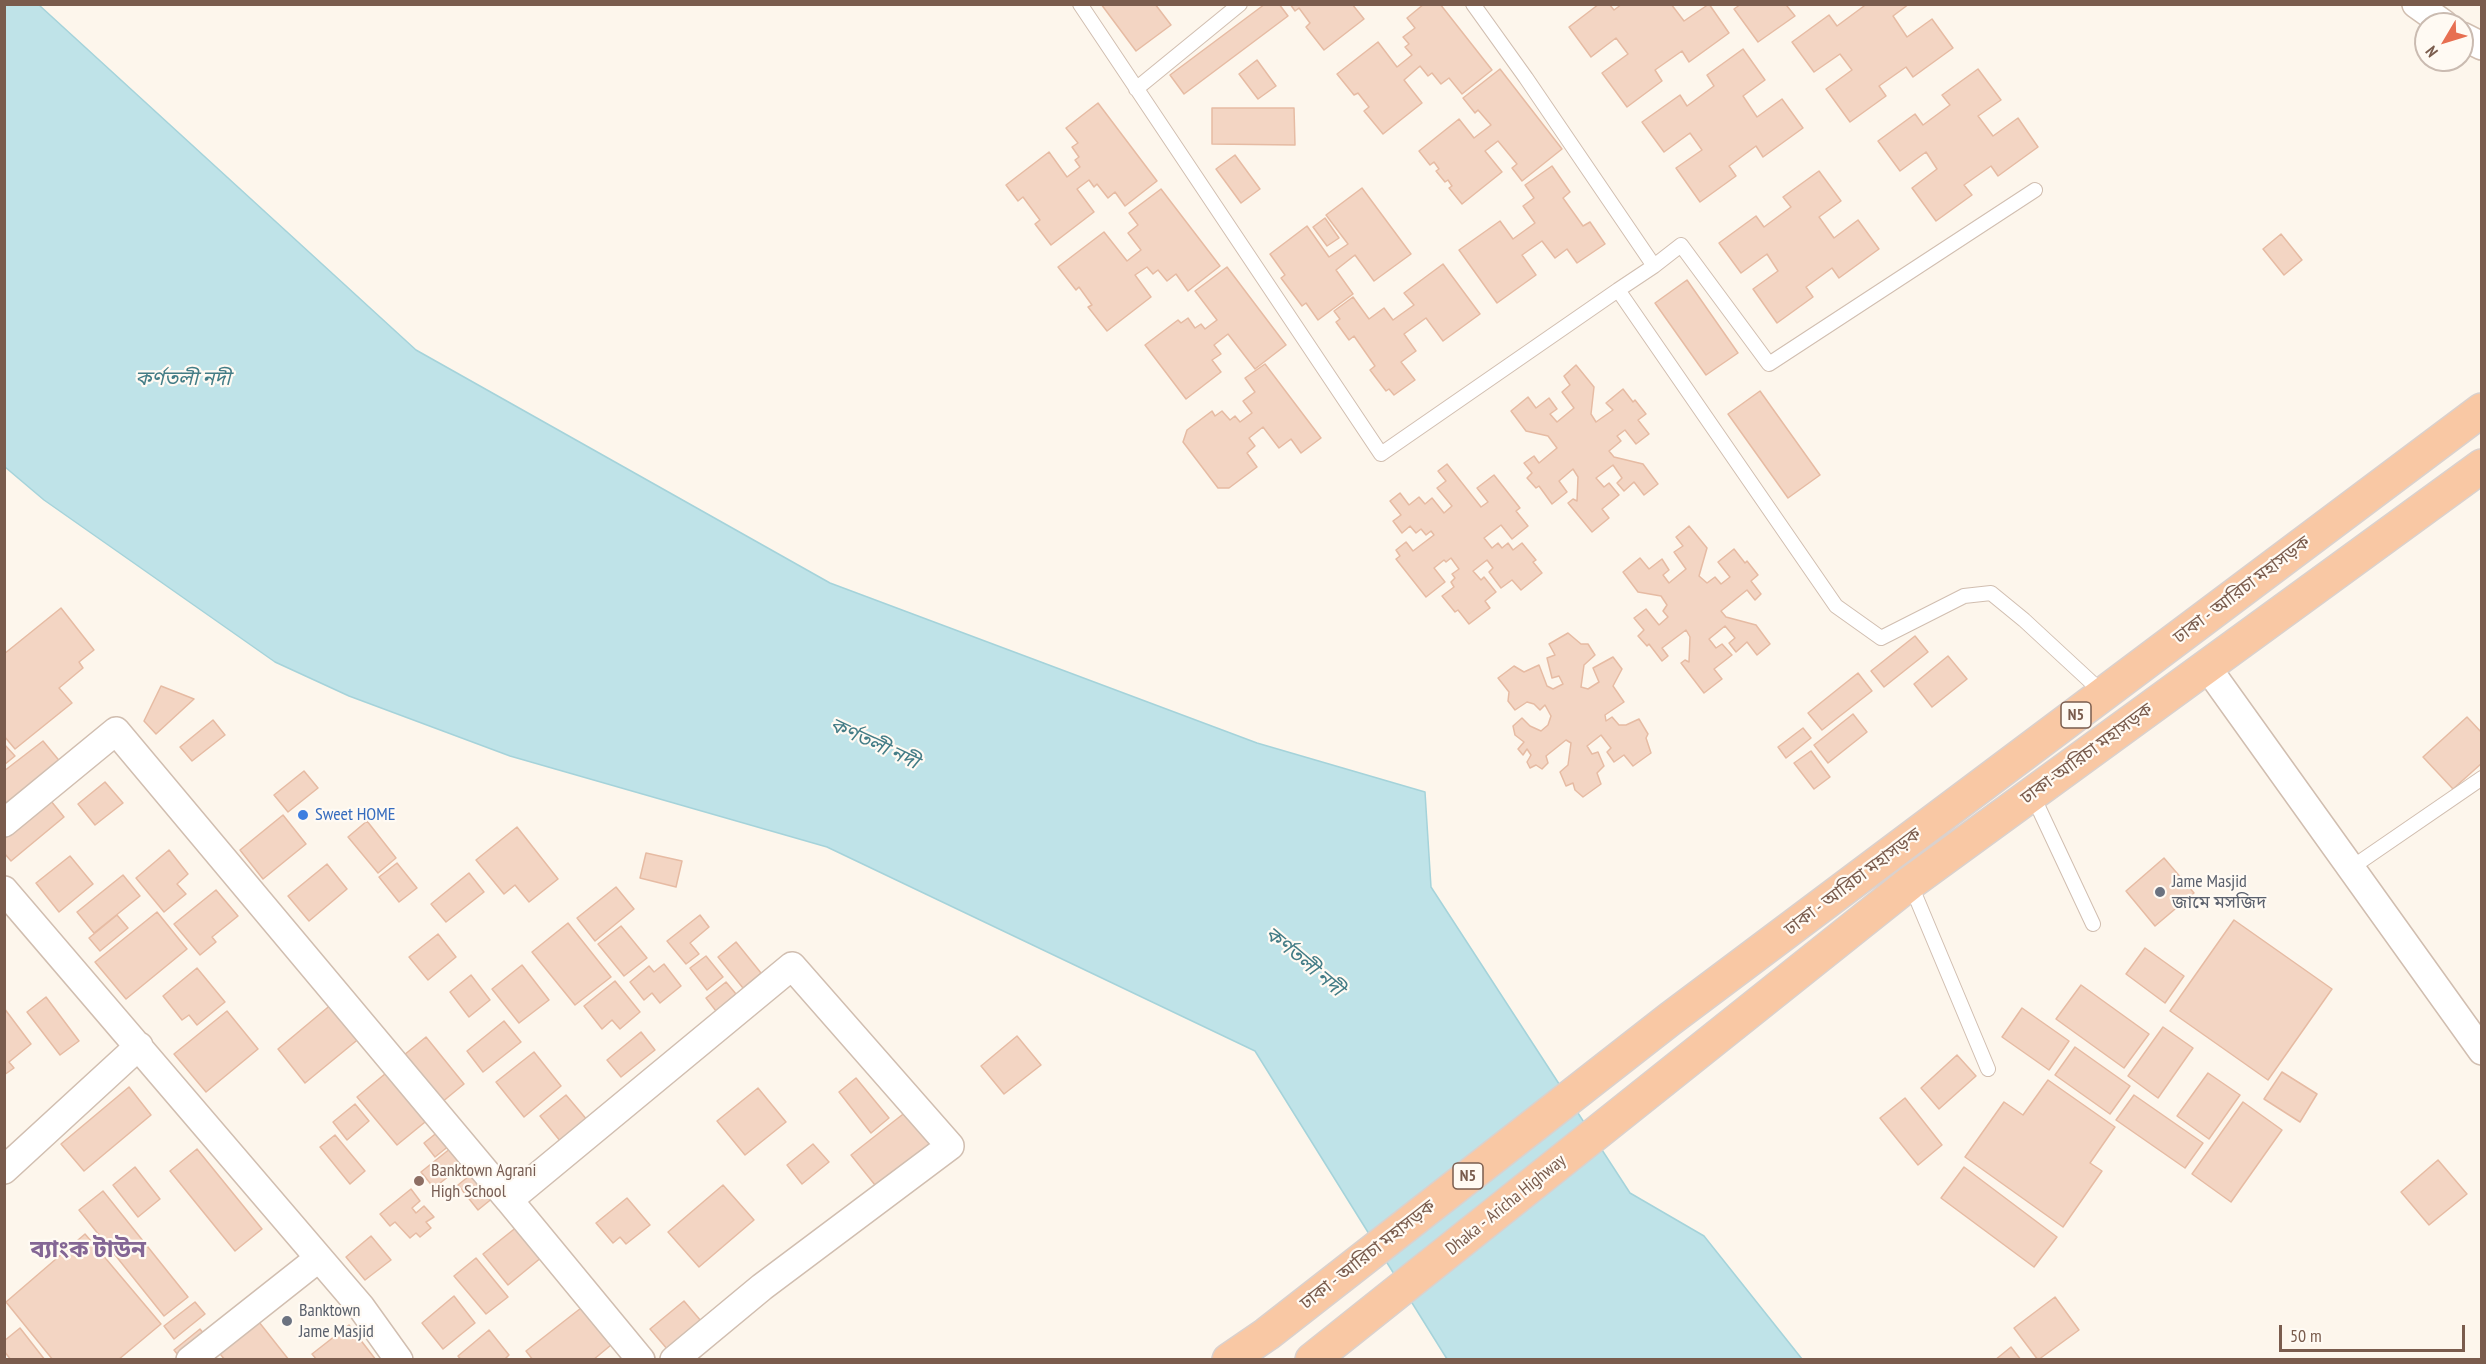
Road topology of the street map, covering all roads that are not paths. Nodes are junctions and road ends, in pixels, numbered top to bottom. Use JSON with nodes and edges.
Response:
{"nodes":[{"id":1,"x":1080,"y":4,"type":"edge"},
{"id":2,"x":1240,"y":4,"type":"edge"},
{"id":3,"x":1473,"y":4,"type":"edge"},
{"id":4,"x":1136,"y":89,"type":"junction"},
{"id":5,"x":2036,"y":190,"type":"dead end"},
{"id":6,"x":1654,"y":266,"type":"junction"},
{"id":7,"x":1618,"y":290,"type":"junction"},
{"id":8,"x":2481,"y":410,"type":"edge"},
{"id":9,"x":2481,"y":466,"type":"edge"},
{"id":10,"x":2207,"y":667,"type":"junction"},
{"id":11,"x":2104,"y":694,"type":"junction"},
{"id":12,"x":2481,"y":778,"type":"edge"},
{"id":13,"x":2032,"y":794,"type":"junction"},
{"id":14,"x":4,"y":823,"type":"edge"},
{"id":15,"x":2351,"y":868,"type":"junction"},
{"id":16,"x":1910,"y":884,"type":"junction"},
{"id":17,"x":4,"y":890,"type":"edge"},
{"id":18,"x":2094,"y":924,"type":"dead end"},
{"id":19,"x":140,"y":1046,"type":"junction"},
{"id":20,"x":1699,"y":1050,"type":"joint"},
{"id":21,"x":2481,"y":1051,"type":"edge"},
{"id":22,"x":1988,"y":1069,"type":"dead end"},
{"id":23,"x":4,"y":1170,"type":"edge"},
{"id":24,"x":509,"y":1200,"type":"junction"},
{"id":25,"x":319,"y":1258,"type":"junction"},
{"id":26,"x":190,"y":1359,"type":"edge"},
{"id":27,"x":399,"y":1359,"type":"edge"},
{"id":28,"x":641,"y":1359,"type":"edge"},
{"id":29,"x":674,"y":1359,"type":"edge"},
{"id":30,"x":1229,"y":1359,"type":"edge"},
{"id":31,"x":1312,"y":1359,"type":"edge"}],
"edges":[{"from":1,"to":4,"type":"lane"},
{"from":2,"to":4,"type":"lane"},
{"from":3,"to":6,"type":"lane"},
{"from":4,"to":7,"type":"lane"},
{"from":5,"to":6,"type":"lane"},
{"from":6,"to":7,"type":"lane"},
{"from":7,"to":11,"type":"lane"},
{"from":8,"to":11,"type":"highway","name":"ঢাকা - আরিচা মহাসড়ক","number":"N5"},
{"from":9,"to":10,"type":"highway","name":"ঢাকা-আরিচা মহাসড়ক","number":"N5"},
{"from":10,"to":13,"type":"highway","name":"ঢাকা-আরিচা মহাসড়ক","number":"N5"},
{"from":10,"to":15,"type":"street"},
{"from":11,"to":30,"type":"highway","name":"ঢাকা - আরিচা মহাসড়ক","number":"N5"},
{"from":12,"to":15,"type":"lane"},
{"from":13,"to":16,"type":"highway","name":"ঢাকা-আরিচা মহাসড়ক","number":"N5"},
{"from":13,"to":18,"type":"lane"},
{"from":14,"to":24,"type":"street"},
{"from":15,"to":21,"type":"street"},
{"from":16,"to":20,"type":"highway","name":"ঢাকা-আরিচা মহাসড়ক","number":"N5"},
{"from":16,"to":22,"type":"lane"},
{"from":17,"to":19,"type":"street"},
{"from":19,"to":23,"type":"street"},
{"from":19,"to":25,"type":"street"},
{"from":20,"to":31,"type":"highway","name":"Dhaka - Aricha Highway","number":"N5"},
{"from":24,"to":28,"type":"street"},
{"from":24,"to":29,"type":"street"},
{"from":25,"to":26,"type":"street"},
{"from":25,"to":27,"type":"street"}]}
